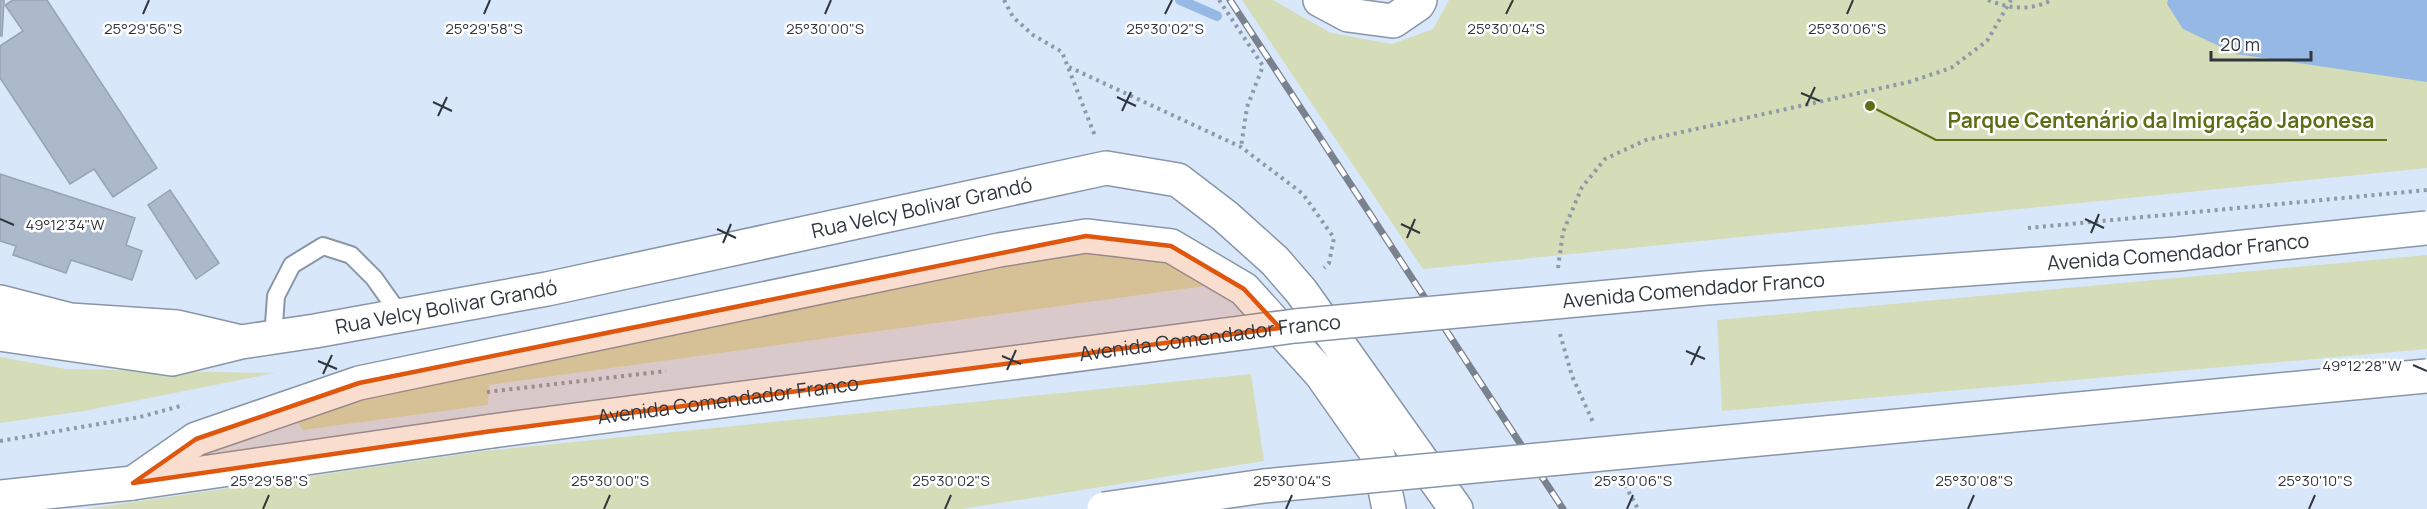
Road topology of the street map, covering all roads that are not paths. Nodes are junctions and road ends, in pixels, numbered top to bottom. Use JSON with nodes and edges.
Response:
{"nodes":[{"id":1,"x":1320,"y":0,"type":"edge"},
{"id":2,"x":1419,"y":2,"type":"edge"},
{"id":3,"x":2427,"y":228,"type":"edge"},
{"id":4,"x":0,"y":302,"type":"edge"},
{"id":5,"x":401,"y":316,"type":"junction"},
{"id":6,"x":0,"y":334,"type":"edge"},
{"id":7,"x":273,"y":338,"type":"junction"},
{"id":8,"x":241,"y":342,"type":"junction"},
{"id":9,"x":2427,"y":376,"type":"edge"},
{"id":10,"x":133,"y":483,"type":"junction"},
{"id":11,"x":0,"y":497,"type":"edge"},
{"id":12,"x":1104,"y":509,"type":"edge"},
{"id":13,"x":1389,"y":509,"type":"edge"},
{"id":14,"x":1455,"y":509,"type":"edge"}],
"edges":[{"from":1,"to":2,"type":"main road"},
{"from":3,"to":10,"type":"main road","name":"Avenida Comendador Franco","bridge":true},
{"from":4,"to":8,"type":"main road","name":"Rua Velcy Bolivar Grandó"},
{"from":5,"to":7,"type":"main road","name":"Rua Velcy Bolivar Grandó"},
{"from":5,"to":7,"type":"lane"},
{"from":5,"to":14,"type":"main road","name":"Rua Velcy Bolivar Grandó"},
{"from":6,"to":8,"type":"main road","name":"Rua Velcy Bolivar Grandó"},
{"from":7,"to":8,"type":"main road","name":"Rua Velcy Bolivar Grandó"},
{"from":9,"to":12,"type":"main road","bridge":true},
{"from":10,"to":11,"type":"main road","name":"Avenida Comendador Franco"},
{"from":10,"to":13,"type":"main road"}]}
